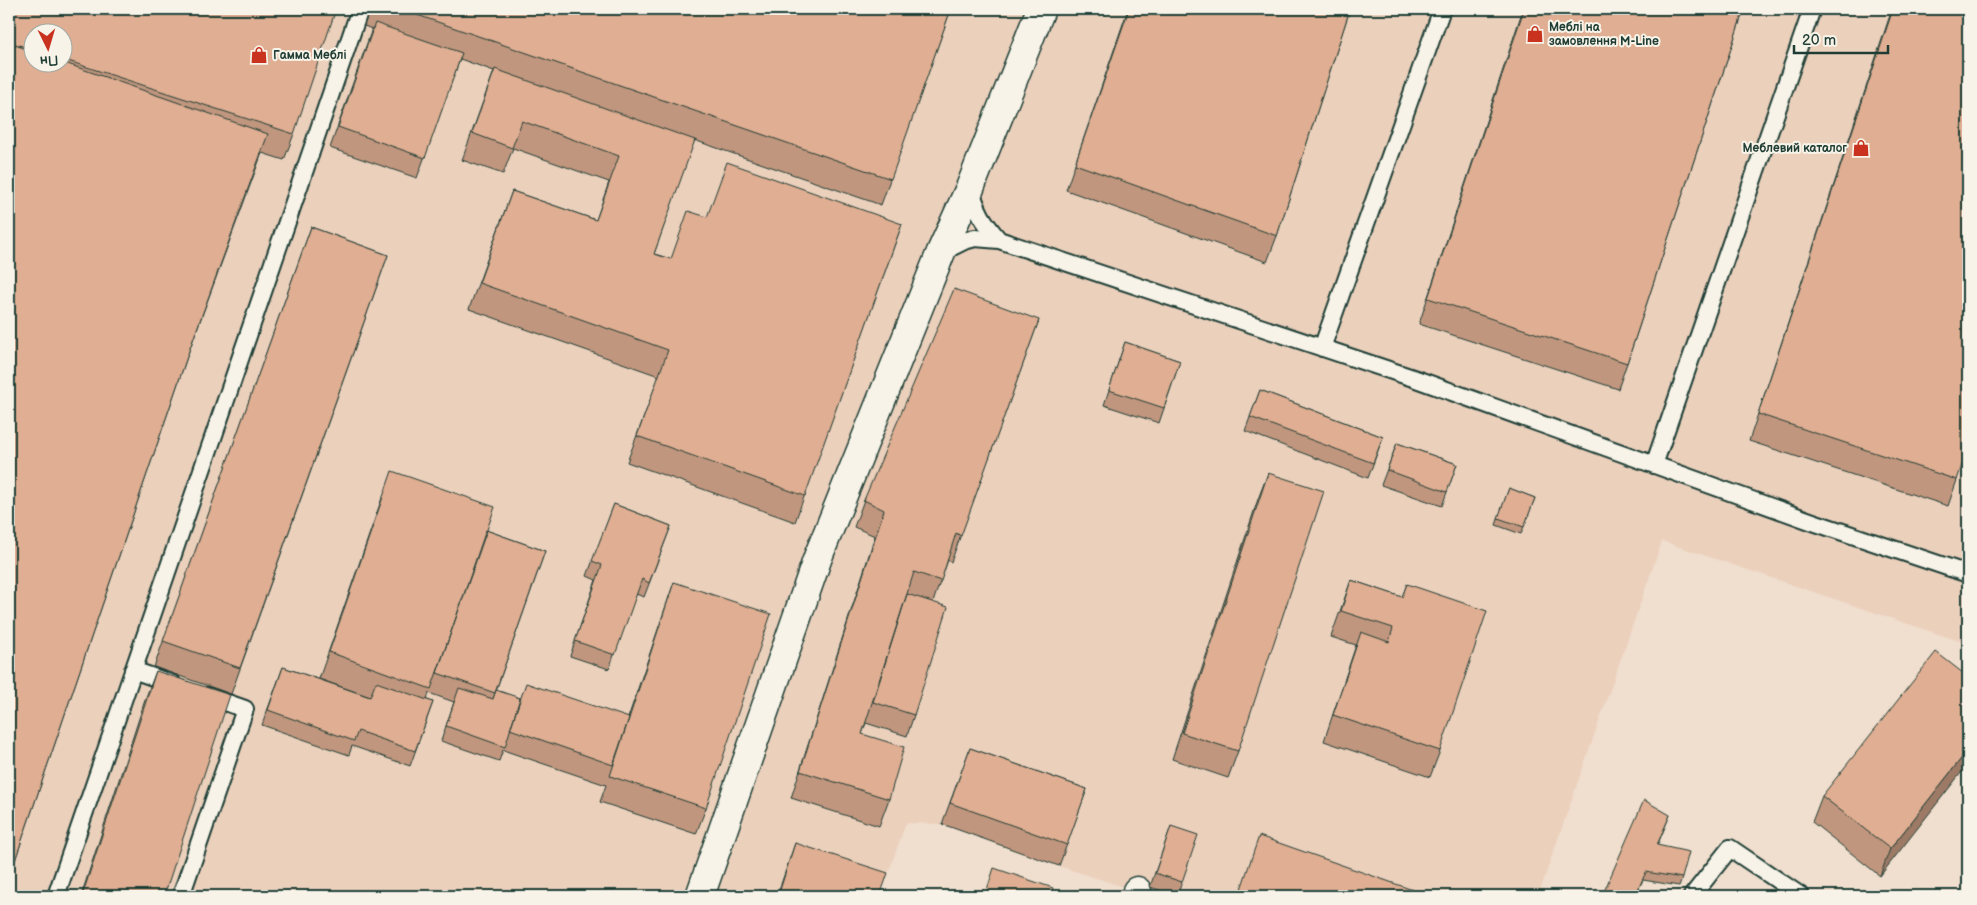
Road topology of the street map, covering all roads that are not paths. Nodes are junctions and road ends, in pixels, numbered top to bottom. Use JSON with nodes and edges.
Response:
{"nodes":[{"id":1,"x":360,"y":9,"type":"edge"},
{"id":2,"x":1041,"y":9,"type":"edge"},
{"id":3,"x":1442,"y":9,"type":"edge"},
{"id":4,"x":1812,"y":9,"type":"edge"},
{"id":5,"x":970,"y":188,"type":"junction"},
{"id":6,"x":999,"y":240,"type":"junction"},
{"id":7,"x":941,"y":252,"type":"junction"},
{"id":8,"x":1322,"y":348,"type":"junction"},
{"id":9,"x":1654,"y":464,"type":"junction"},
{"id":10,"x":1968,"y":574,"type":"edge"},
{"id":11,"x":133,"y":670,"type":"junction"},
{"id":12,"x":56,"y":896,"type":"edge"},
{"id":13,"x":181,"y":896,"type":"edge"},
{"id":14,"x":700,"y":896,"type":"edge"},
{"id":15,"x":1692,"y":896,"type":"edge"},
{"id":16,"x":1801,"y":896,"type":"edge"}],
"edges":[{"from":1,"to":11,"type":"lane"},
{"from":2,"to":5,"type":"street"},
{"from":3,"to":8,"type":"lane"},
{"from":4,"to":9,"type":"lane"},
{"from":5,"to":6,"type":"lane"},
{"from":5,"to":7,"type":"street"},
{"from":6,"to":7,"type":"lane"},
{"from":6,"to":8,"type":"lane"},
{"from":7,"to":14,"type":"street"},
{"from":8,"to":9,"type":"lane"},
{"from":9,"to":10,"type":"lane"},
{"from":11,"to":12,"type":"lane"},
{"from":11,"to":13,"type":"lane"},
{"from":15,"to":16,"type":"lane"}]}
